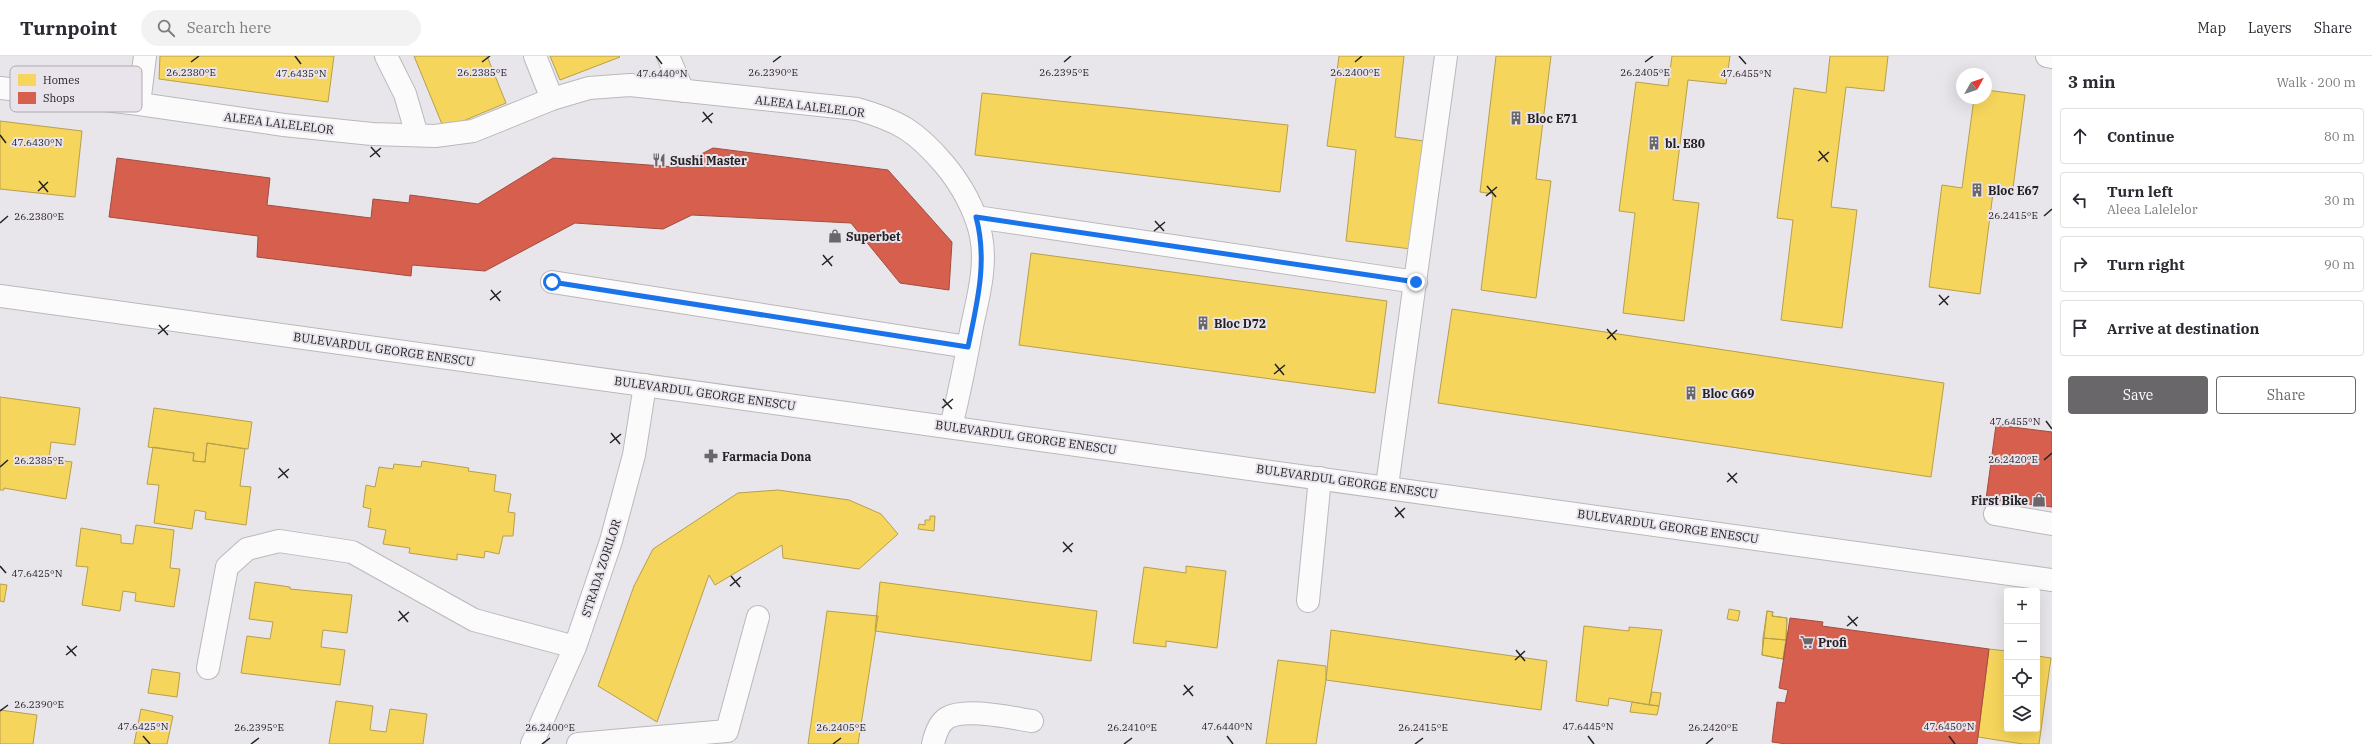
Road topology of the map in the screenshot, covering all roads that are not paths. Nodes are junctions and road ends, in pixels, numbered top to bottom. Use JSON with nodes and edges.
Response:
{"nodes":[{"id":1,"x":145,"y":56,"type":"edge"},
{"id":2,"x":386,"y":56,"type":"edge"},
{"id":3,"x":535,"y":56,"type":"edge"},
{"id":4,"x":668,"y":56,"type":"edge"},
{"id":5,"x":1446,"y":56,"type":"edge"},
{"id":6,"x":2047,"y":56,"type":"edge"},
{"id":7,"x":2052,"y":57,"type":"edge"},
{"id":8,"x":142,"y":80,"type":"edge"},
{"id":9,"x":0,"y":88,"type":"edge"},
{"id":10,"x":10,"y":89,"type":"edge"},
{"id":11,"x":683,"y":91,"type":"junction"},
{"id":12,"x":552,"y":99,"type":"junction"},
{"id":13,"x":142,"y":104,"type":"edge"},
{"id":14,"x":417,"y":135,"type":"junction"},
{"id":15,"x":976,"y":217,"type":"junction"},
{"id":16,"x":552,"y":282,"type":"dead end"},
{"id":17,"x":1416,"y":282,"type":"junction"},
{"id":18,"x":0,"y":296,"type":"edge"},
{"id":19,"x":968,"y":347,"type":"junction"},
{"id":20,"x":645,"y":385,"type":"junction"},
{"id":21,"x":951,"y":427,"type":"junction"},
{"id":22,"x":1320,"y":478,"type":"junction"},
{"id":23,"x":1387,"y":486,"type":"junction"},
{"id":24,"x":1994,"y":514,"type":"dead end"},
{"id":25,"x":2052,"y":524,"type":"edge"},
{"id":26,"x":2052,"y":580,"type":"edge"},
{"id":27,"x":1308,"y":601,"type":"dead end"},
{"id":28,"x":758,"y":617,"type":"dead end"},
{"id":29,"x":575,"y":647,"type":"junction"},
{"id":30,"x":208,"y":668,"type":"dead end"},
{"id":31,"x":1032,"y":721,"type":"dead end"},
{"id":32,"x":532,"y":744,"type":"edge"},
{"id":33,"x":578,"y":744,"type":"edge"},
{"id":34,"x":933,"y":744,"type":"edge"}],
"edges":[{"from":1,"to":8,"type":"street"},
{"from":2,"to":14,"type":"street"},
{"from":3,"to":12,"type":"street"},
{"from":4,"to":11,"type":"street"},
{"from":5,"to":17,"type":"street"},
{"from":6,"to":7,"type":"street"},
{"from":9,"to":10,"type":"street","name":"ALEEA LALELELOR"},
{"from":11,"to":12,"type":"street","name":"ALEEA LALELELOR"},
{"from":11,"to":15,"type":"street","name":"ALEEA LALELELOR"},
{"from":12,"to":14,"type":"street","name":"ALEEA LALELELOR"},
{"from":13,"to":14,"type":"street","name":"ALEEA LALELELOR"},
{"from":15,"to":17,"type":"street"},
{"from":15,"to":19,"type":"street","name":"ALEEA LALELELOR"},
{"from":16,"to":19,"type":"street"},
{"from":17,"to":23,"type":"street"},
{"from":18,"to":20,"type":"street","name":"BULEVARDUL GEORGE ENESCU"},
{"from":19,"to":21,"type":"street","name":"ALEEA LALELELOR"},
{"from":20,"to":21,"type":"street","name":"BULEVARDUL GEORGE ENESCU"},
{"from":20,"to":29,"type":"street","name":"STRADA ZORILOR"},
{"from":21,"to":22,"type":"street","name":"BULEVARDUL GEORGE ENESCU"},
{"from":22,"to":23,"type":"street","name":"BULEVARDUL GEORGE ENESCU"},
{"from":22,"to":27,"type":"street"},
{"from":23,"to":26,"type":"street","name":"BULEVARDUL GEORGE ENESCU"},
{"from":24,"to":25,"type":"street"},
{"from":28,"to":33,"type":"street"},
{"from":29,"to":30,"type":"street"},
{"from":29,"to":32,"type":"street","name":"STRADA ZORILOR"},
{"from":31,"to":34,"type":"street"}]}
